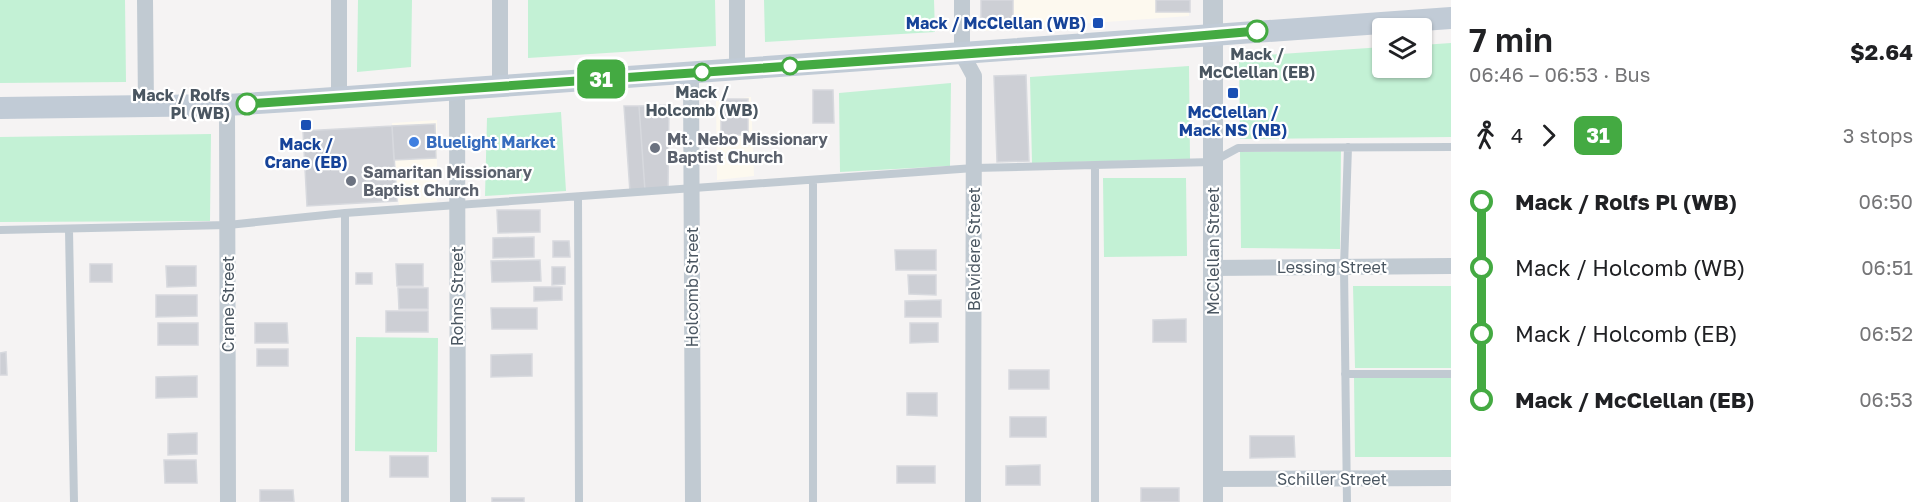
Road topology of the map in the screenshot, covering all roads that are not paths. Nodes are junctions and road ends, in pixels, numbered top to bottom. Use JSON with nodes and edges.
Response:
{"nodes":[{"id":1,"x":146,"y":0,"type":"edge"},
{"id":2,"x":339,"y":0,"type":"edge"},
{"id":3,"x":500,"y":0,"type":"edge"},
{"id":4,"x":737,"y":0,"type":"edge"},
{"id":5,"x":962,"y":0,"type":"edge"},
{"id":6,"x":1213,"y":0,"type":"edge"},
{"id":7,"x":1451,"y":18,"type":"edge"},
{"id":8,"x":1213,"y":35,"type":"junction"},
{"id":9,"x":962,"y":54,"type":"junction"},
{"id":10,"x":737,"y":70,"type":"junction"},
{"id":11,"x":691,"y":73,"type":"junction"},
{"id":12,"x":500,"y":86,"type":"junction"},
{"id":13,"x":457,"y":90,"type":"junction"},
{"id":14,"x":339,"y":98,"type":"junction"},
{"id":15,"x":227,"y":105,"type":"junction"},
{"id":16,"x":146,"y":107,"type":"junction"},
{"id":17,"x":0,"y":108,"type":"edge"},
{"id":18,"x":1348,"y":147,"type":"junction"},
{"id":19,"x":1451,"y":147,"type":"edge"},
{"id":20,"x":1212,"y":162,"type":"junction"},
{"id":21,"x":1095,"y":166,"type":"junction"},
{"id":22,"x":974,"y":168,"type":"junction"},
{"id":23,"x":813,"y":180,"type":"junction"},
{"id":24,"x":691,"y":188,"type":"junction"},
{"id":25,"x":578,"y":197,"type":"junction"},
{"id":26,"x":457,"y":207,"type":"junction"},
{"id":27,"x":345,"y":213,"type":"junction"},
{"id":28,"x":228,"y":225,"type":"junction"},
{"id":29,"x":0,"y":230,"type":"edge"},
{"id":30,"x":69,"y":230,"type":"junction"},
{"id":31,"x":1451,"y":266,"type":"edge"},
{"id":32,"x":1344,"y":267,"type":"junction"},
{"id":33,"x":1212,"y":268,"type":"junction"},
{"id":34,"x":1345,"y":374,"type":"junction"},
{"id":35,"x":1451,"y":374,"type":"edge"},
{"id":36,"x":1451,"y":478,"type":"edge"},
{"id":37,"x":1214,"y":479,"type":"junction"},
{"id":38,"x":1347,"y":479,"type":"junction"},
{"id":39,"x":74,"y":502,"type":"edge"},
{"id":40,"x":228,"y":502,"type":"edge"},
{"id":41,"x":345,"y":502,"type":"edge"},
{"id":42,"x":458,"y":502,"type":"edge"},
{"id":43,"x":579,"y":502,"type":"edge"},
{"id":44,"x":693,"y":502,"type":"edge"},
{"id":45,"x":813,"y":502,"type":"edge"},
{"id":46,"x":973,"y":502,"type":"edge"},
{"id":47,"x":1095,"y":502,"type":"edge"},
{"id":48,"x":1214,"y":502,"type":"edge"},
{"id":49,"x":1347,"y":502,"type":"edge"}],
"edges":[{"from":1,"to":16,"type":"street"},
{"from":2,"to":14,"type":"street"},
{"from":3,"to":12,"type":"street"},
{"from":4,"to":10,"type":"street"},
{"from":5,"to":9,"type":"street","name":"Belvidere Street"},
{"from":6,"to":8,"type":"street","name":"McClellan Street"},
{"from":7,"to":8,"type":"main road"},
{"from":8,"to":9,"type":"main road"},
{"from":8,"to":20,"type":"street","name":"McClellan Street"},
{"from":9,"to":10,"type":"main road"},
{"from":9,"to":22,"type":"street","name":"Belvidere Street"},
{"from":10,"to":11,"type":"main road"},
{"from":11,"to":12,"type":"main road"},
{"from":11,"to":24,"type":"street","name":"Holcomb Street"},
{"from":12,"to":13,"type":"main road"},
{"from":13,"to":14,"type":"main road"},
{"from":13,"to":26,"type":"street","name":"Rohns Street"},
{"from":14,"to":15,"type":"main road"},
{"from":15,"to":16,"type":"main road"},
{"from":15,"to":28,"type":"street","name":"Crane Street"},
{"from":16,"to":17,"type":"main road"},
{"from":18,"to":19,"type":"lane"},
{"from":18,"to":20,"type":"lane"},
{"from":18,"to":32,"type":"lane"},
{"from":20,"to":21,"type":"lane"},
{"from":20,"to":33,"type":"street","name":"McClellan Street"},
{"from":21,"to":22,"type":"lane"},
{"from":21,"to":47,"type":"lane"},
{"from":22,"to":23,"type":"lane"},
{"from":22,"to":46,"type":"street","name":"Belvidere Street"},
{"from":23,"to":24,"type":"lane"},
{"from":23,"to":45,"type":"lane"},
{"from":24,"to":25,"type":"lane"},
{"from":24,"to":44,"type":"street","name":"Holcomb Street"},
{"from":25,"to":26,"type":"lane"},
{"from":25,"to":43,"type":"lane"},
{"from":26,"to":27,"type":"lane"},
{"from":26,"to":42,"type":"street","name":"Rohns Street"},
{"from":27,"to":28,"type":"lane"},
{"from":27,"to":41,"type":"lane"},
{"from":28,"to":30,"type":"lane"},
{"from":28,"to":40,"type":"street","name":"Crane Street"},
{"from":29,"to":30,"type":"lane"},
{"from":30,"to":39,"type":"lane"},
{"from":31,"to":32,"type":"street","name":"Lessing Street"},
{"from":32,"to":33,"type":"street","name":"Lessing Street"},
{"from":32,"to":34,"type":"lane"},
{"from":33,"to":37,"type":"street","name":"McClellan Street"},
{"from":34,"to":35,"type":"lane"},
{"from":34,"to":38,"type":"lane"},
{"from":36,"to":38,"type":"street","name":"Schiller Street"},
{"from":37,"to":38,"type":"street","name":"Schiller Street"},
{"from":37,"to":48,"type":"street","name":"McClellan Street"},
{"from":38,"to":49,"type":"lane"}]}
